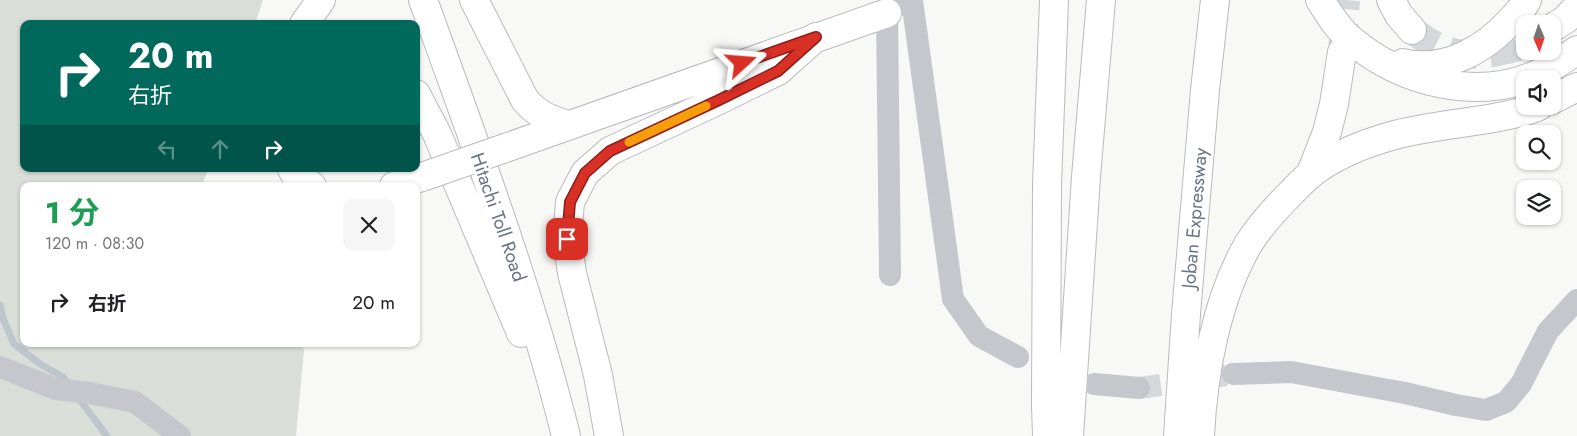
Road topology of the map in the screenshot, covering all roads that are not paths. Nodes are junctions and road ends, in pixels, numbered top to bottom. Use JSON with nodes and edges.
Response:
{"nodes":[{"id":1,"x":321,"y":0,"type":"edge"},
{"id":2,"x":423,"y":0,"type":"edge"},
{"id":3,"x":474,"y":0,"type":"edge"},
{"id":4,"x":912,"y":0,"type":"edge"},
{"id":5,"x":1054,"y":0,"type":"edge"},
{"id":6,"x":1101,"y":0,"type":"edge"},
{"id":7,"x":1215,"y":0,"type":"edge"},
{"id":8,"x":1320,"y":0,"type":"edge"},
{"id":9,"x":1390,"y":0,"type":"edge"},
{"id":10,"x":1527,"y":0,"type":"edge"},
{"id":11,"x":897,"y":6,"type":"edge"},
{"id":12,"x":1577,"y":6,"type":"edge"},
{"id":13,"x":307,"y":20,"type":"edge"},
{"id":14,"x":1561,"y":22,"type":"edge"},
{"id":15,"x":1412,"y":30,"type":"tunnel mouth"},
{"id":16,"x":816,"y":37,"type":"junction"},
{"id":17,"x":1577,"y":50,"type":"edge"},
{"id":18,"x":1355,"y":53,"type":"junction"},
{"id":19,"x":1577,"y":87,"type":"edge"},
{"id":20,"x":1561,"y":95,"type":"edge"},
{"id":21,"x":420,"y":101,"type":"edge"},
{"id":22,"x":1516,"y":113,"type":"edge"},
{"id":23,"x":568,"y":125,"type":"junction"},
{"id":24,"x":294,"y":172,"type":"edge"},
{"id":25,"x":1311,"y":173,"type":"junction"},
{"id":26,"x":306,"y":182,"type":"edge"},
{"id":27,"x":406,"y":182,"type":"edge"},
{"id":28,"x":890,"y":275,"type":"dead end"},
{"id":29,"x":1577,"y":300,"type":"edge"},
{"id":30,"x":1018,"y":357,"type":"dead end"},
{"id":31,"x":0,"y":366,"type":"edge"},
{"id":32,"x":1233,"y":374,"type":"tunnel mouth"},
{"id":33,"x":1094,"y":384,"type":"dead end"},
{"id":34,"x":1139,"y":388,"type":"tunnel mouth"},
{"id":35,"x":558,"y":403,"type":"junction"},
{"id":36,"x":180,"y":436,"type":"edge"},
{"id":37,"x":566,"y":436,"type":"edge"},
{"id":38,"x":609,"y":436,"type":"edge"},
{"id":39,"x":1047,"y":436,"type":"edge"},
{"id":40,"x":1069,"y":436,"type":"edge"},
{"id":41,"x":1178,"y":436,"type":"edge"},
{"id":42,"x":1200,"y":436,"type":"edge"}],
"edges":[{"from":1,"to":13,"type":"highway"},
{"from":2,"to":35,"type":"highway","name":"Hitachi Toll Road"},
{"from":3,"to":23,"type":"highway"},
{"from":4,"to":30,"type":"street"},
{"from":5,"to":39,"type":"highway"},
{"from":6,"to":40,"type":"highway"},
{"from":7,"to":41,"type":"highway","name":"Joban Expressway"},
{"from":8,"to":18,"type":"highway"},
{"from":9,"to":15,"type":"highway"},
{"from":10,"to":18,"type":"highway"},
{"from":11,"to":16,"type":"highway"},
{"from":11,"to":28,"type":"street"},
{"from":12,"to":14,"type":"highway"},
{"from":16,"to":23,"type":"highway"},
{"from":16,"to":38,"type":"highway"},
{"from":17,"to":18,"type":"highway"},
{"from":18,"to":25,"type":"highway"},
{"from":19,"to":20,"type":"highway"},
{"from":21,"to":35,"type":"highway"},
{"from":22,"to":25,"type":"highway"},
{"from":23,"to":27,"type":"highway","bridge":true},
{"from":24,"to":26,"type":"highway"},
{"from":25,"to":42,"type":"highway"},
{"from":29,"to":32,"type":"street"},
{"from":31,"to":36,"type":"street"},
{"from":33,"to":34,"type":"street"},
{"from":35,"to":37,"type":"highway","name":"Hitachi Toll Road"}]}
